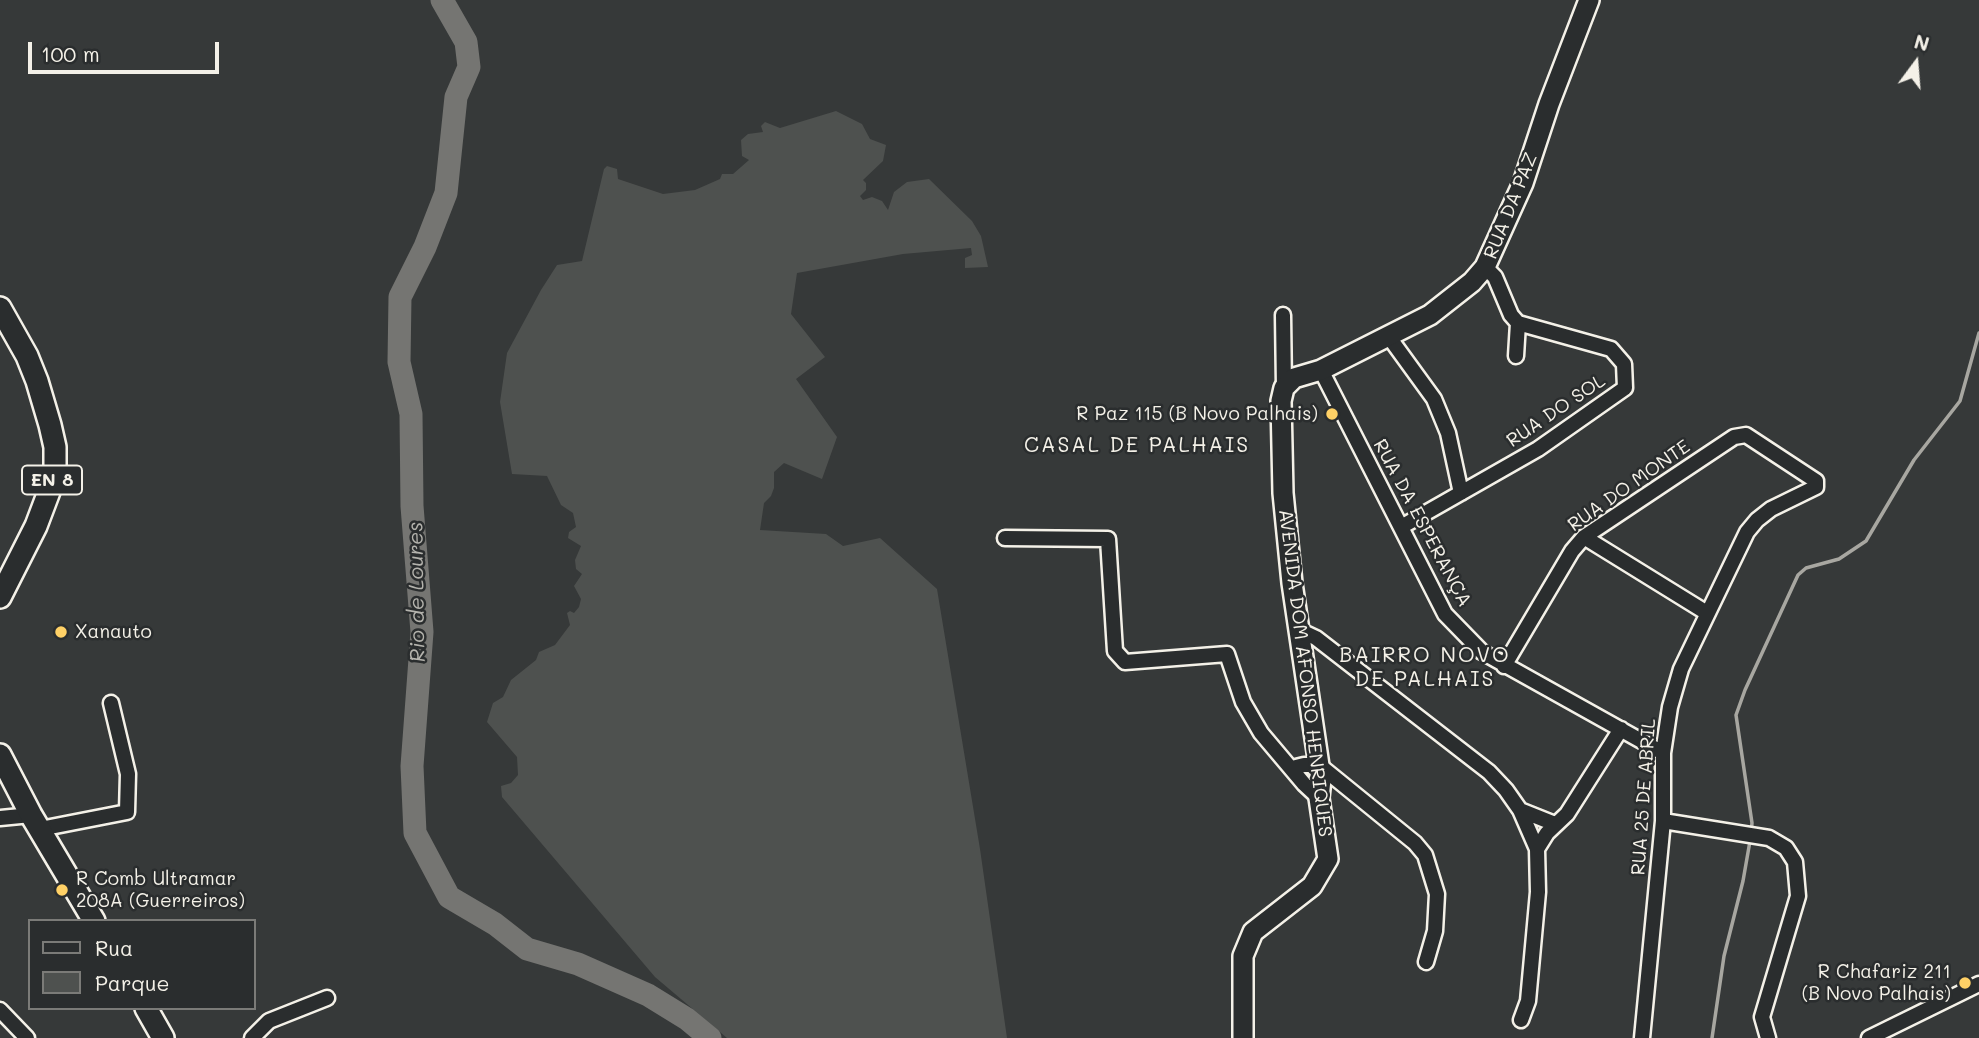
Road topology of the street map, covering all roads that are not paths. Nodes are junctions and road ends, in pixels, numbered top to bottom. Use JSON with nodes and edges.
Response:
{"nodes":[{"id":1,"x":1589,"y":0,"type":"edge"},
{"id":2,"x":1485,"y":267,"type":"junction"},
{"id":3,"x":0,"y":308,"type":"edge"},
{"id":4,"x":1283,"y":315,"type":"dead end"},
{"id":5,"x":1518,"y":323,"type":"junction"},
{"id":6,"x":1389,"y":337,"type":"junction"},
{"id":7,"x":1516,"y":356,"type":"dead end"},
{"id":8,"x":1321,"y":370,"type":"junction"},
{"id":9,"x":1283,"y":388,"type":"junction"},
{"id":10,"x":1816,"y":487,"type":"joint"},
{"id":11,"x":1461,"y":493,"type":"junction"},
{"id":12,"x":1401,"y":527,"type":"junction"},
{"id":13,"x":1584,"y":537,"type":"junction"},
{"id":14,"x":1005,"y":538,"type":"dead end"},
{"id":15,"x":0,"y":597,"type":"edge"},
{"id":16,"x":1707,"y":613,"type":"junction"},
{"id":17,"x":1298,"y":630,"type":"junction"},
{"id":18,"x":1504,"y":666,"type":"junction"},
{"id":19,"x":111,"y":703,"type":"dead end"},
{"id":20,"x":1622,"y":729,"type":"junction"},
{"id":21,"x":1663,"y":752,"type":"junction"},
{"id":22,"x":0,"y":755,"type":"edge"},
{"id":23,"x":1319,"y":765,"type":"junction"},
{"id":24,"x":1292,"y":768,"type":"junction"},
{"id":25,"x":1319,"y":798,"type":"junction"},
{"id":26,"x":1520,"y":810,"type":"junction"},
{"id":27,"x":0,"y":818,"type":"edge"},
{"id":28,"x":1664,"y":821,"type":"junction"},
{"id":29,"x":36,"y":822,"type":"junction"},
{"id":30,"x":1555,"y":824,"type":"junction"},
{"id":31,"x":1537,"y":849,"type":"junction"},
{"id":32,"x":93,"y":919,"type":"edge"},
{"id":33,"x":1426,"y":962,"type":"dead end"},
{"id":34,"x":1979,"y":984,"type":"edge"},
{"id":35,"x":327,"y":998,"type":"dead end"},
{"id":36,"x":0,"y":1010,"type":"edge"},
{"id":37,"x":147,"y":1010,"type":"edge"},
{"id":38,"x":1521,"y":1020,"type":"dead end"},
{"id":39,"x":21,"y":1036,"type":"edge"},
{"id":40,"x":163,"y":1038,"type":"edge"},
{"id":41,"x":252,"y":1038,"type":"edge"},
{"id":42,"x":1243,"y":1038,"type":"edge"},
{"id":43,"x":1642,"y":1038,"type":"edge"},
{"id":44,"x":1769,"y":1038,"type":"edge"},
{"id":45,"x":1869,"y":1038,"type":"edge"}],
"edges":[{"from":1,"to":2,"type":"street","name":"RUA DA PAZ"},
{"from":2,"to":5,"type":"street"},
{"from":2,"to":6,"type":"street","name":"RUA DA PAZ"},
{"from":3,"to":15,"type":"main road","number":"EN 8"},
{"from":4,"to":9,"type":"street","name":"AVENIDA DOM AFONSO HENRIQUES"},
{"from":5,"to":7,"type":"street"},
{"from":5,"to":11,"type":"street","name":"RUA DO SOL"},
{"from":6,"to":8,"type":"street","name":"RUA DA PAZ"},
{"from":6,"to":11,"type":"street"},
{"from":8,"to":9,"type":"street","name":"RUA DA PAZ"},
{"from":8,"to":12,"type":"street","name":"RUA DA ESPERANÇA"},
{"from":9,"to":17,"type":"street","name":"AVENIDA DOM AFONSO HENRIQUES"},
{"from":10,"to":13,"type":"street","name":"RUA DO MONTE"},
{"from":10,"to":16,"type":"street","name":"RUA 25 DE ABRIL"},
{"from":11,"to":12,"type":"street","name":"RUA DO SOL"},
{"from":12,"to":18,"type":"street","name":"RUA DA ESPERANÇA"},
{"from":13,"to":16,"type":"street"},
{"from":13,"to":18,"type":"street","name":"RUA DO MONTE"},
{"from":14,"to":24,"type":"street"},
{"from":16,"to":21,"type":"street","name":"RUA 25 DE ABRIL"},
{"from":17,"to":23,"type":"street","name":"AVENIDA DOM AFONSO HENRIQUES"},
{"from":17,"to":26,"type":"street"},
{"from":18,"to":20,"type":"street","name":"RUA DA ESPERANÇA"},
{"from":19,"to":29,"type":"street"},
{"from":20,"to":21,"type":"street","name":"RUA DA ESPERANÇA"},
{"from":20,"to":30,"type":"street"},
{"from":21,"to":28,"type":"street","name":"RUA 25 DE ABRIL"},
{"from":22,"to":29,"type":"main road"},
{"from":23,"to":24,"type":"street"},
{"from":23,"to":25,"type":"street","name":"AVENIDA DOM AFONSO HENRIQUES"},
{"from":23,"to":33,"type":"street"},
{"from":24,"to":25,"type":"street"},
{"from":25,"to":42,"type":"street","name":"AVENIDA DOM AFONSO HENRIQUES"},
{"from":26,"to":30,"type":"street"},
{"from":26,"to":31,"type":"street"},
{"from":27,"to":29,"type":"street"},
{"from":28,"to":43,"type":"street","name":"RUA 25 DE ABRIL"},
{"from":28,"to":44,"type":"street"},
{"from":29,"to":32,"type":"main road"},
{"from":30,"to":31,"type":"street"},
{"from":31,"to":38,"type":"street"},
{"from":34,"to":45,"type":"street"},
{"from":35,"to":41,"type":"street"},
{"from":36,"to":39,"type":"street"},
{"from":37,"to":40,"type":"main road"}]}
